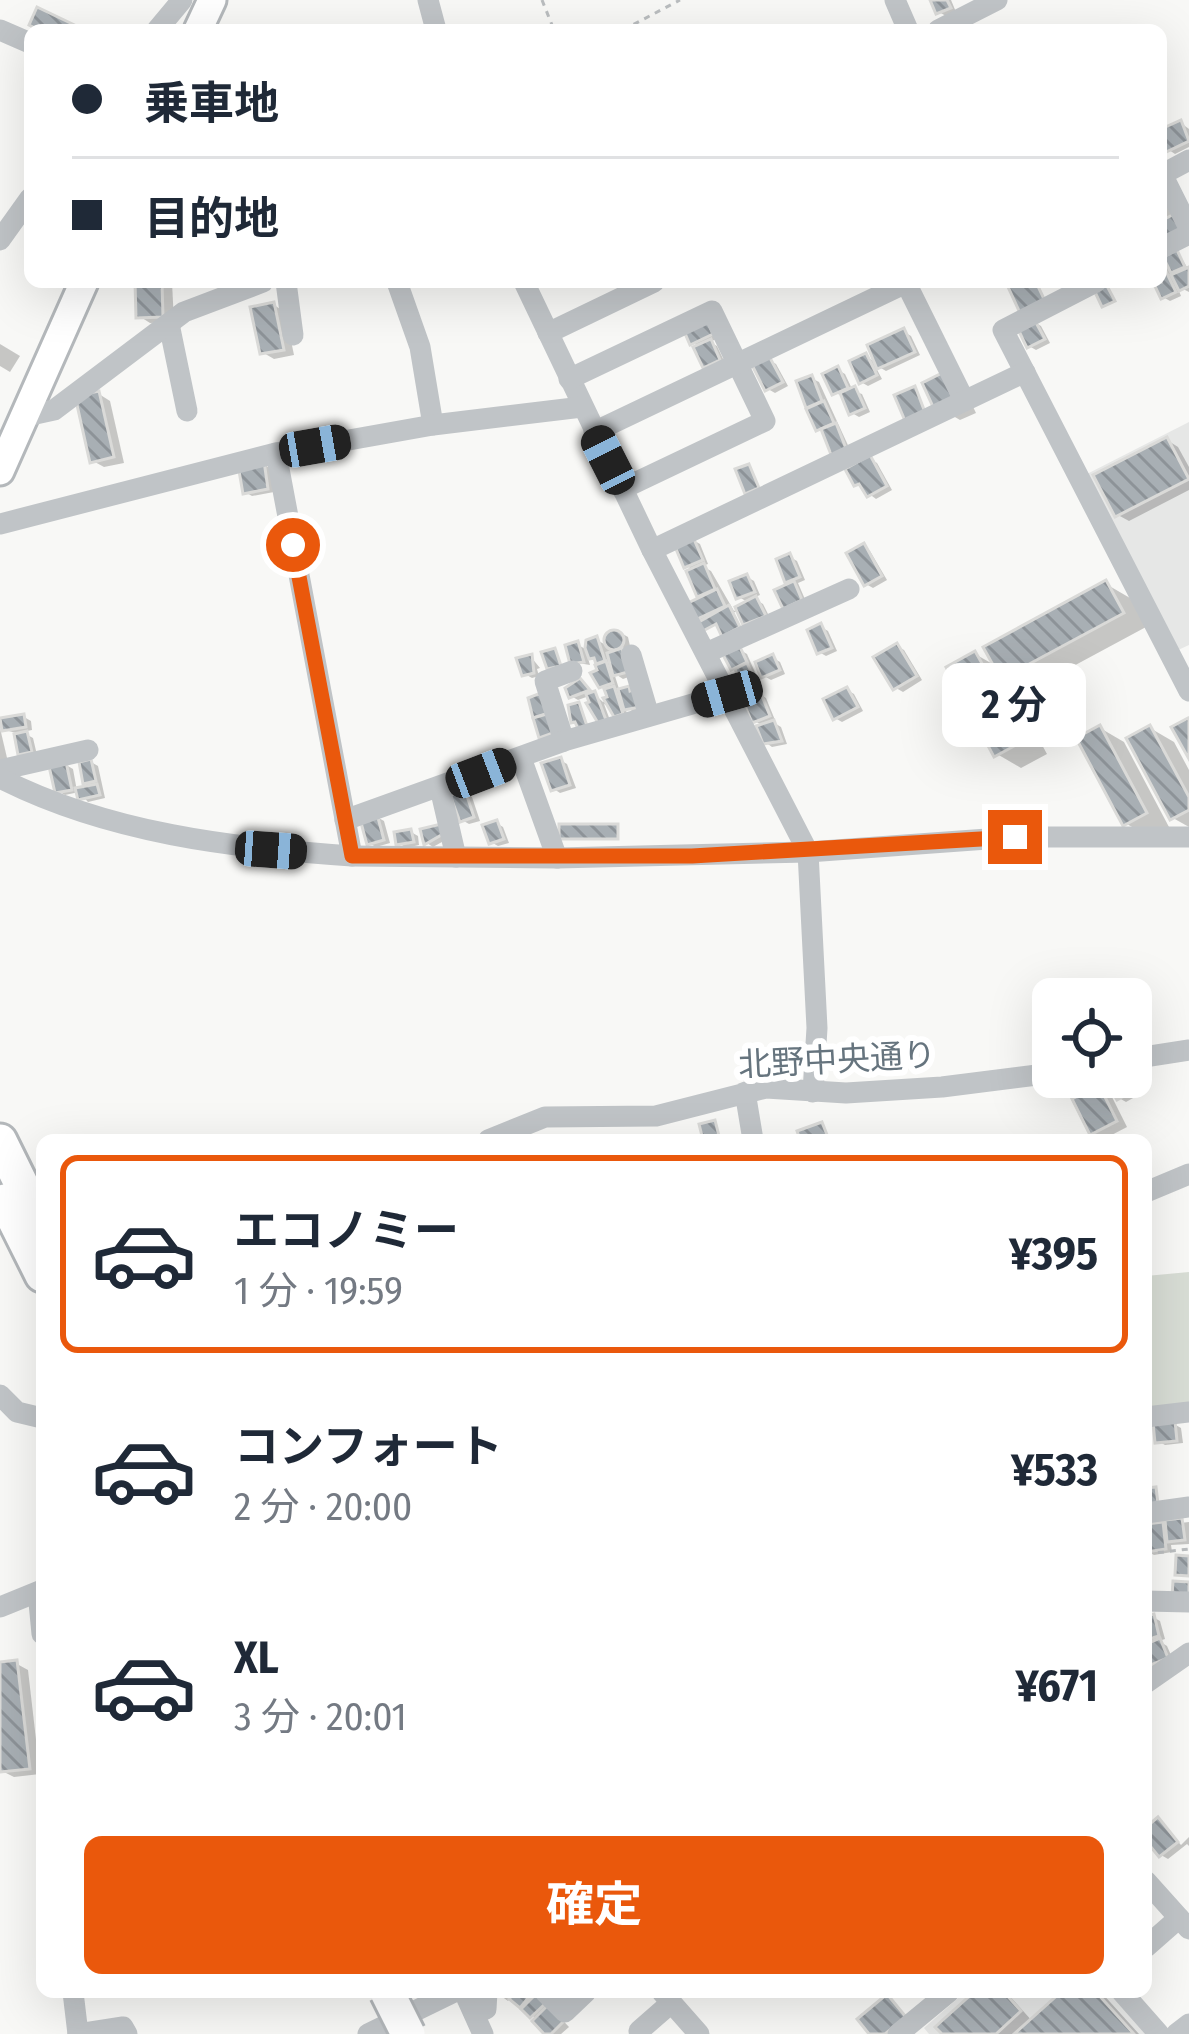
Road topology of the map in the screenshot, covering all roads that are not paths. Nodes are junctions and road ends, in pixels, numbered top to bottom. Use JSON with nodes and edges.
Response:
{"nodes":[{"id":1,"x":182,"y":0,"type":"edge"},
{"id":2,"x":997,"y":0,"type":"edge"},
{"id":3,"x":162,"y":24,"type":"edge"},
{"id":4,"x":950,"y":24,"type":"edge"},
{"id":5,"x":1167,"y":185,"type":"edge"},
{"id":6,"x":24,"y":206,"type":"edge"},
{"id":7,"x":1189,"y":231,"type":"edge"},
{"id":8,"x":0,"y":240,"type":"edge"},
{"id":9,"x":81,"y":288,"type":"edge"},
{"id":10,"x":287,"y":288,"type":"edge"},
{"id":11,"x":399,"y":288,"type":"edge"},
{"id":12,"x":527,"y":288,"type":"edge"},
{"id":13,"x":642,"y":288,"type":"edge"},
{"id":14,"x":896,"y":288,"type":"edge"},
{"id":15,"x":908,"y":288,"type":"edge"},
{"id":16,"x":1084,"y":288,"type":"edge"},
{"id":17,"x":213,"y":291,"type":"edge"},
{"id":18,"x":169,"y":324,"type":"junction"},
{"id":19,"x":548,"y":332,"type":"junction"},
{"id":20,"x":292,"y":335,"type":"dead end"},
{"id":21,"x":738,"y":363,"type":"junction"},
{"id":22,"x":1025,"y":372,"type":"junction"},
{"id":23,"x":569,"y":379,"type":"junction"},
{"id":24,"x":964,"y":400,"type":"junction"},
{"id":25,"x":582,"y":407,"type":"junction"},
{"id":26,"x":187,"y":411,"type":"dead end"},
{"id":27,"x":22,"y":417,"type":"junction"},
{"id":28,"x":433,"y":425,"type":"junction"},
{"id":29,"x":594,"y":432,"type":"junction"},
{"id":30,"x":276,"y":453,"type":"junction"},
{"id":31,"x":1,"y":464,"type":"edge"},
{"id":32,"x":622,"y":489,"type":"junction"},
{"id":33,"x":0,"y":524,"type":"edge"},
{"id":34,"x":652,"y":550,"type":"junction"},
{"id":35,"x":850,"y":590,"type":"dead end"},
{"id":36,"x":706,"y":653,"type":"junction"},
{"id":37,"x":631,"y":655,"type":"dead end"},
{"id":38,"x":572,"y":671,"type":"dead end"},
{"id":39,"x":545,"y":681,"type":"junction"},
{"id":40,"x":523,"y":689,"type":"dead end"},
{"id":41,"x":1189,"y":692,"type":"edge"},
{"id":42,"x":727,"y":694,"type":"junction"},
{"id":43,"x":649,"y":716,"type":"junction"},
{"id":44,"x":564,"y":741,"type":"junction"},
{"id":45,"x":88,"y":750,"type":"dead end"},
{"id":46,"x":521,"y":758,"type":"junction"},
{"id":47,"x":0,"y":774,"type":"edge"},
{"id":48,"x":440,"y":788,"type":"junction"},
{"id":49,"x":345,"y":820,"type":"junction"},
{"id":50,"x":1189,"y":837,"type":"edge"},
{"id":51,"x":808,"y":852,"type":"junction"},
{"id":52,"x":352,"y":856,"type":"junction"},
{"id":53,"x":456,"y":857,"type":"junction"},
{"id":54,"x":556,"y":858,"type":"junction"},
{"id":55,"x":1189,"y":1050,"type":"edge"},
{"id":56,"x":1152,"y":1056,"type":"edge"},
{"id":57,"x":1032,"y":1075,"type":"edge"},
{"id":58,"x":813,"y":1091,"type":"junction"},
{"id":59,"x":745,"y":1092,"type":"junction"},
{"id":60,"x":547,"y":1129,"type":"edge"},
{"id":61,"x":752,"y":1134,"type":"edge"},
{"id":62,"x":0,"y":1141,"type":"edge"},
{"id":63,"x":1189,"y":1174,"type":"edge"},
{"id":64,"x":1152,"y":1189,"type":"edge"},
{"id":65,"x":0,"y":1191,"type":"edge"},
{"id":66,"x":36,"y":1214,"type":"edge"},
{"id":67,"x":36,"y":1263,"type":"edge"},
{"id":68,"x":0,"y":1395,"type":"edge"},
{"id":69,"x":1189,"y":1412,"type":"edge"},
{"id":70,"x":1152,"y":1416,"type":"edge"},
{"id":71,"x":36,"y":1417,"type":"edge"},
{"id":72,"x":1189,"y":1507,"type":"edge"},
{"id":73,"x":1152,"y":1512,"type":"edge"},
{"id":74,"x":36,"y":1593,"type":"edge"},
{"id":75,"x":1152,"y":1601,"type":"edge"},
{"id":76,"x":1189,"y":1602,"type":"edge"},
{"id":77,"x":0,"y":1607,"type":"edge"},
{"id":78,"x":1189,"y":1653,"type":"edge"},
{"id":79,"x":1152,"y":1679,"type":"edge"},
{"id":80,"x":1152,"y":1887,"type":"edge"},
{"id":81,"x":1184,"y":1923,"type":"edge"},
{"id":82,"x":1152,"y":1943,"type":"edge"},
{"id":83,"x":75,"y":1998,"type":"edge"},
{"id":84,"x":390,"y":1998,"type":"edge"},
{"id":85,"x":415,"y":1998,"type":"edge"},
{"id":86,"x":442,"y":1998,"type":"edge"},
{"id":87,"x":551,"y":1998,"type":"edge"},
{"id":88,"x":580,"y":1998,"type":"edge"},
{"id":89,"x":665,"y":1998,"type":"edge"},
{"id":90,"x":667,"y":1998,"type":"edge"},
{"id":91,"x":942,"y":1998,"type":"edge"},
{"id":92,"x":1127,"y":1998,"type":"edge"},
{"id":93,"x":1189,"y":2024,"type":"edge"},
{"id":94,"x":639,"y":2031,"type":"edge"},
{"id":95,"x":78,"y":2034,"type":"edge"},
{"id":96,"x":127,"y":2034,"type":"edge"},
{"id":97,"x":368,"y":2034,"type":"edge"},
{"id":98,"x":408,"y":2034,"type":"edge"},
{"id":99,"x":433,"y":2034,"type":"edge"},
{"id":100,"x":698,"y":2034,"type":"edge"},
{"id":101,"x":898,"y":2034,"type":"edge"},
{"id":102,"x":1159,"y":2034,"type":"edge"},
{"id":103,"x":1176,"y":2034,"type":"edge"}],
"edges":[{"from":1,"to":3,"type":"street"},
{"from":2,"to":4,"type":"street"},
{"from":5,"to":7,"type":"street"},
{"from":6,"to":8,"type":"street"},
{"from":9,"to":27,"type":"main road"},
{"from":10,"to":20,"type":"street"},
{"from":11,"to":28,"type":"street"},
{"from":12,"to":19,"type":"street"},
{"from":13,"to":19,"type":"street"},
{"from":14,"to":21,"type":"street"},
{"from":15,"to":24,"type":"street"},
{"from":16,"to":22,"type":"street"},
{"from":17,"to":18,"type":"street"},
{"from":18,"to":26,"type":"street"},
{"from":18,"to":27,"type":"street"},
{"from":19,"to":23,"type":"street"},
{"from":21,"to":23,"type":"street"},
{"from":21,"to":29,"type":"street"},
{"from":21,"to":32,"type":"street"},
{"from":22,"to":24,"type":"street"},
{"from":22,"to":41,"type":"street"},
{"from":23,"to":25,"type":"street"},
{"from":24,"to":34,"type":"street"},
{"from":25,"to":28,"type":"street"},
{"from":25,"to":29,"type":"street"},
{"from":27,"to":31,"type":"main road"},
{"from":28,"to":30,"type":"street"},
{"from":29,"to":32,"type":"street"},
{"from":30,"to":33,"type":"street"},
{"from":30,"to":49,"type":"street"},
{"from":32,"to":34,"type":"street"},
{"from":34,"to":36,"type":"street"},
{"from":35,"to":36,"type":"street"},
{"from":36,"to":42,"type":"street"},
{"from":37,"to":43,"type":"street"},
{"from":38,"to":39,"type":"street"},
{"from":39,"to":40,"type":"street"},
{"from":39,"to":44,"type":"street"},
{"from":42,"to":43,"type":"street"},
{"from":42,"to":51,"type":"street"},
{"from":43,"to":44,"type":"street"},
{"from":44,"to":46,"type":"street"},
{"from":45,"to":47,"type":"street"},
{"from":46,"to":48,"type":"street"},
{"from":46,"to":54,"type":"street"},
{"from":47,"to":52,"type":"street"},
{"from":48,"to":49,"type":"street"},
{"from":48,"to":53,"type":"street"},
{"from":49,"to":52,"type":"street"},
{"from":50,"to":51,"type":"street"},
{"from":51,"to":54,"type":"street"},
{"from":51,"to":58,"type":"street"},
{"from":52,"to":53,"type":"street"},
{"from":53,"to":54,"type":"street"},
{"from":55,"to":56,"type":"street"},
{"from":57,"to":58,"type":"street","name":"北野中央通り"},
{"from":58,"to":59,"type":"street","name":"北野中央通り"},
{"from":59,"to":60,"type":"street","name":"北野中央通り"},
{"from":59,"to":61,"type":"street"},
{"from":62,"to":66,"type":"highway"},
{"from":63,"to":64,"type":"street"},
{"from":65,"to":67,"type":"highway"},
{"from":68,"to":71,"type":"street"},
{"from":69,"to":70,"type":"street"},
{"from":72,"to":73,"type":"street"},
{"from":74,"to":77,"type":"street"},
{"from":75,"to":76,"type":"street"},
{"from":78,"to":79,"type":"street"},
{"from":80,"to":81,"type":"street"},
{"from":81,"to":82,"type":"street"},
{"from":83,"to":95,"type":"street"},
{"from":84,"to":98,"type":"highway","bridge":true},
{"from":85,"to":99,"type":"highway"},
{"from":86,"to":97,"type":"street"},
{"from":87,"to":88,"type":"street"},
{"from":89,"to":94,"type":"street"},
{"from":90,"to":100,"type":"street"},
{"from":91,"to":101,"type":"street"},
{"from":92,"to":102,"type":"street"},
{"from":93,"to":103,"type":"street"},
{"from":95,"to":96,"type":"street"}]}
